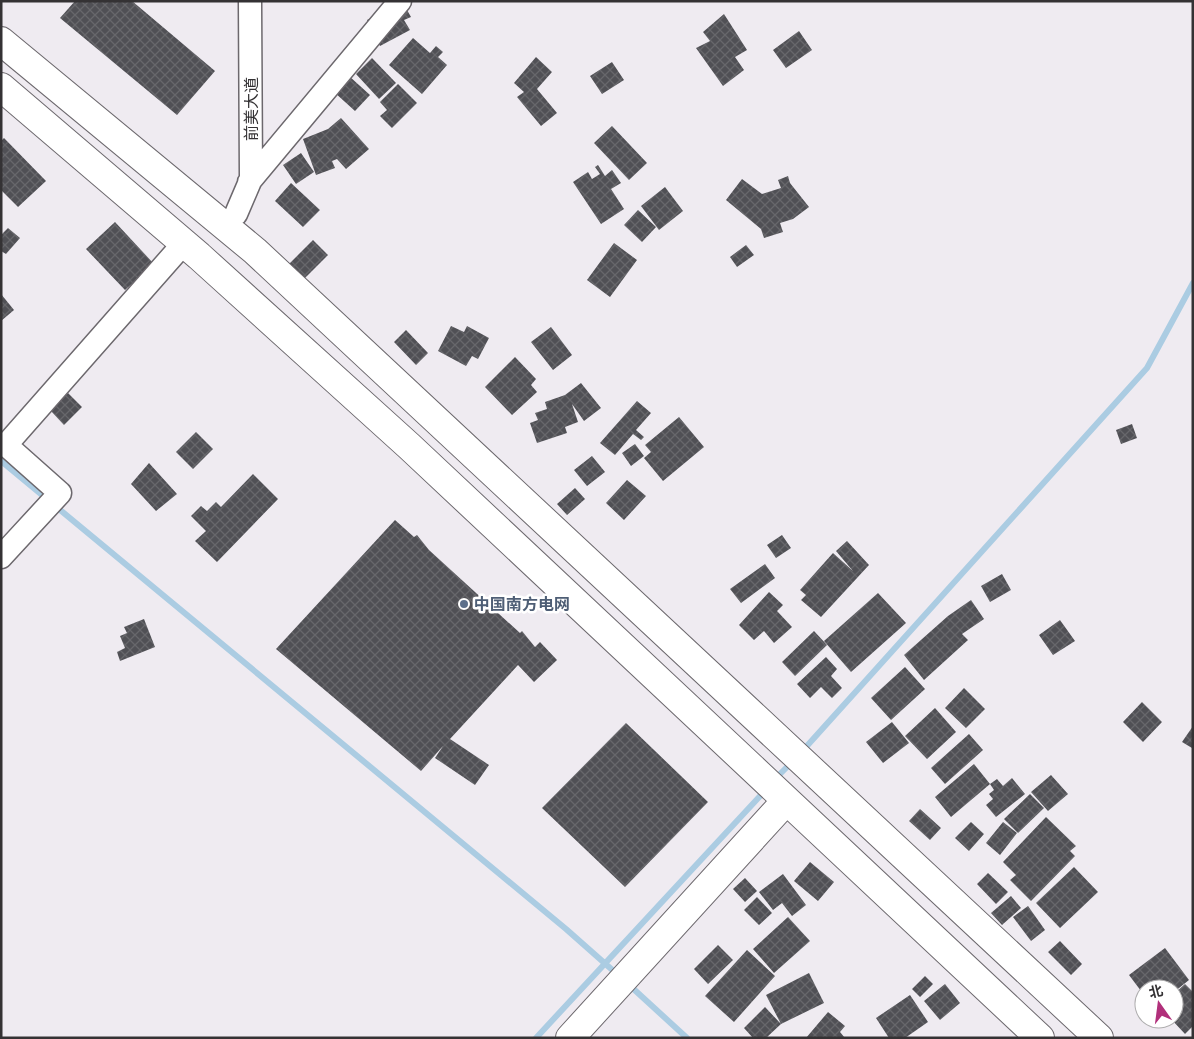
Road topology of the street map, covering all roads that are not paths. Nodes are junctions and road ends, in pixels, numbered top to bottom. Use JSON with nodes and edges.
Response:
{"nodes":[{"id":1,"x":250,"y":1,"type":"edge"},
{"id":2,"x":400,"y":1,"type":"edge"},
{"id":3,"x":1,"y":41,"type":"edge"},
{"id":4,"x":1,"y":87,"type":"edge"},
{"id":5,"x":249,"y":182,"type":"junction"},
{"id":6,"x":236,"y":214,"type":"dead end"},
{"id":7,"x":184,"y":243,"type":"junction"},
{"id":8,"x":1,"y":557,"type":"edge"},
{"id":9,"x":786,"y":801,"type":"junction"},
{"id":10,"x":570,"y":1038,"type":"edge"},
{"id":11,"x":1040,"y":1038,"type":"edge"},
{"id":12,"x":1099,"y":1038,"type":"edge"}],
"edges":[{"from":1,"to":5,"type":"street","name":"前美大道"},
{"from":2,"to":5,"type":"street"},
{"from":3,"to":12,"type":"main road"},
{"from":4,"to":7,"type":"main road"},
{"from":5,"to":6,"type":"street","name":"前美大道"},
{"from":7,"to":8,"type":"street"},
{"from":7,"to":9,"type":"main road"},
{"from":9,"to":10,"type":"main road"},
{"from":9,"to":11,"type":"main road"}]}
